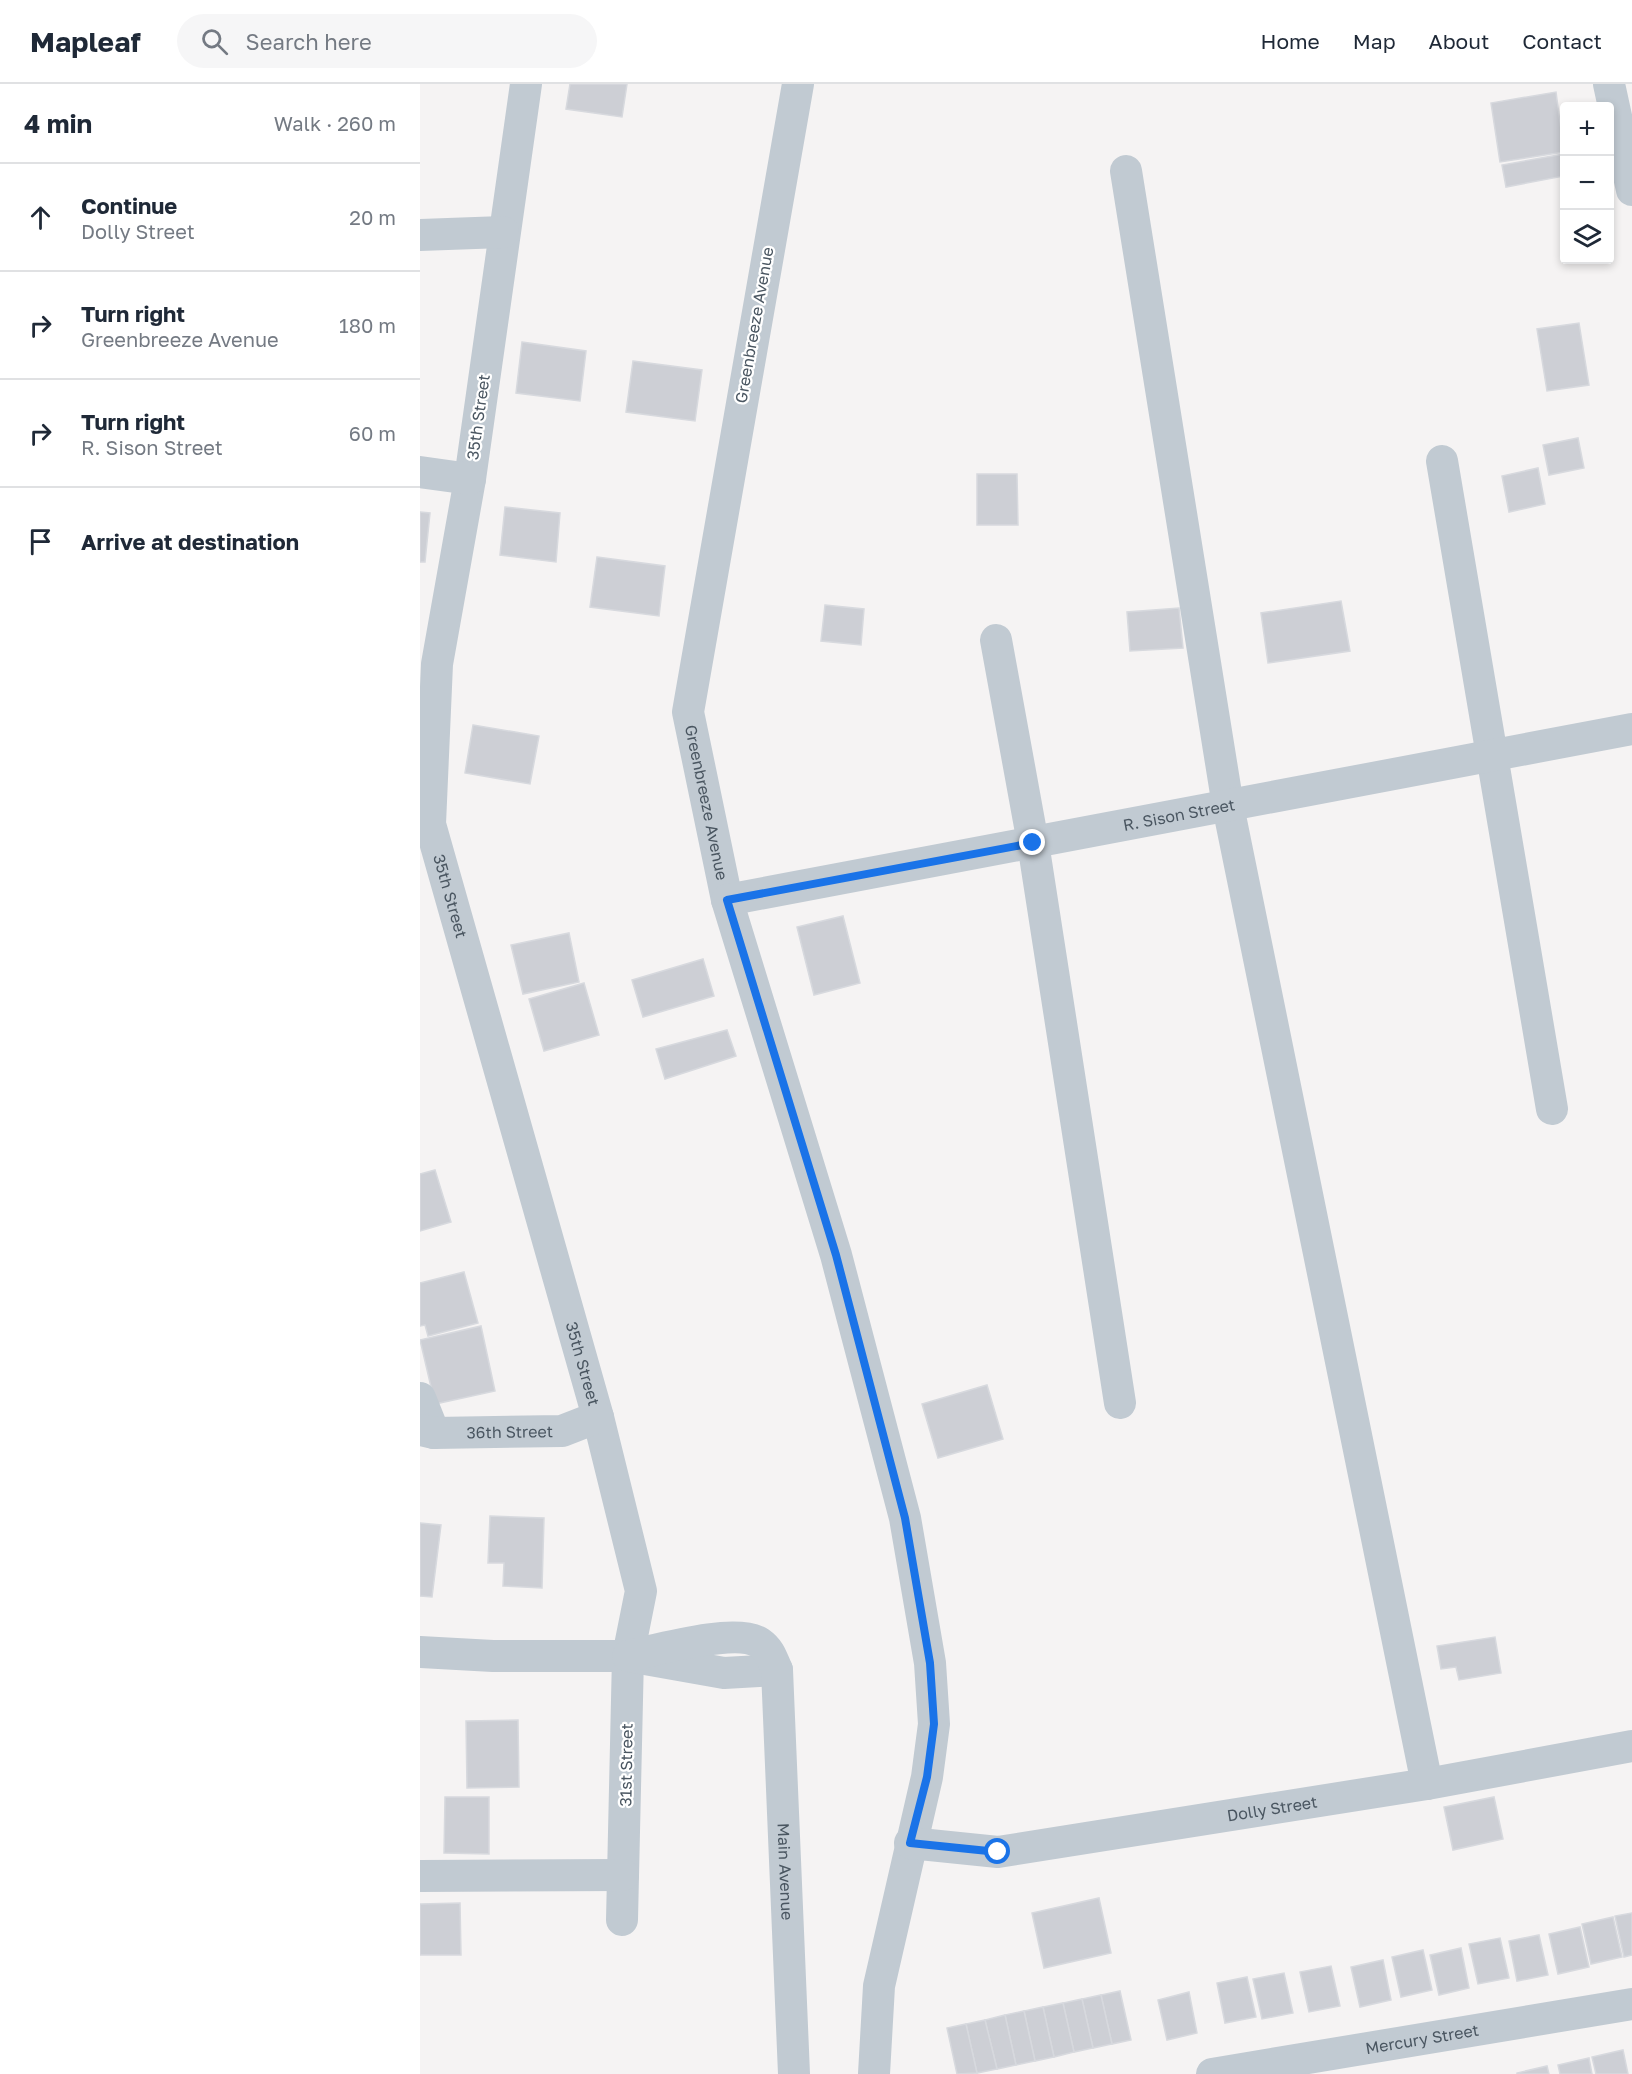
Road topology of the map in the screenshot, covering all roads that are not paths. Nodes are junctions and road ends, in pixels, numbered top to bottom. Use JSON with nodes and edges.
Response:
{"nodes":[{"id":1,"x":526,"y":84,"type":"edge"},
{"id":2,"x":798,"y":84,"type":"edge"},
{"id":3,"x":1609,"y":84,"type":"edge"},
{"id":4,"x":1126,"y":171,"type":"dead end"},
{"id":5,"x":1632,"y":190,"type":"edge"},
{"id":6,"x":503,"y":232,"type":"junction"},
{"id":7,"x":420,"y":235,"type":"edge"},
{"id":8,"x":1442,"y":461,"type":"dead end"},
{"id":9,"x":420,"y":472,"type":"edge"},
{"id":10,"x":470,"y":478,"type":"junction"},
{"id":11,"x":996,"y":640,"type":"dead end"},
{"id":12,"x":428,"y":663,"type":"edge"},
{"id":13,"x":1632,"y":729,"type":"edge"},
{"id":14,"x":1491,"y":754,"type":"junction"},
{"id":15,"x":1228,"y":806,"type":"junction"},
{"id":16,"x":1033,"y":843,"type":"junction"},
{"id":17,"x":727,"y":900,"type":"junction"},
{"id":18,"x":1552,"y":1109,"type":"dead end"},
{"id":19,"x":420,"y":1398,"type":"edge"},
{"id":20,"x":1120,"y":1403,"type":"dead end"},
{"id":21,"x":598,"y":1417,"type":"junction"},
{"id":22,"x":427,"y":1431,"type":"edge"},
{"id":23,"x":420,"y":1652,"type":"edge"},
{"id":24,"x":628,"y":1656,"type":"junction"},
{"id":25,"x":1632,"y":1746,"type":"edge"},
{"id":26,"x":1427,"y":1784,"type":"junction"},
{"id":27,"x":910,"y":1843,"type":"junction"},
{"id":28,"x":623,"y":1875,"type":"junction"},
{"id":29,"x":420,"y":1876,"type":"edge"},
{"id":30,"x":622,"y":1920,"type":"dead end"},
{"id":31,"x":1632,"y":2004,"type":"edge"},
{"id":32,"x":1245,"y":2071,"type":"edge"},
{"id":33,"x":794,"y":2074,"type":"edge"},
{"id":34,"x":874,"y":2074,"type":"edge"},
{"id":35,"x":1212,"y":2074,"type":"edge"}],
"edges":[{"from":1,"to":6,"type":"street","name":"35th Street"},
{"from":2,"to":17,"type":"street","name":"Greenbreeze Avenue"},
{"from":3,"to":5,"type":"street"},
{"from":4,"to":15,"type":"street"},
{"from":6,"to":7,"type":"street"},
{"from":6,"to":10,"type":"street","name":"35th Street"},
{"from":8,"to":14,"type":"street"},
{"from":9,"to":10,"type":"street"},
{"from":10,"to":12,"type":"street","name":"35th Street"},
{"from":11,"to":16,"type":"street"},
{"from":12,"to":21,"type":"street","name":"35th Street"},
{"from":13,"to":14,"type":"street","name":"R. Sison Street"},
{"from":14,"to":15,"type":"street","name":"R. Sison Street"},
{"from":14,"to":18,"type":"street"},
{"from":15,"to":16,"type":"street","name":"R. Sison Street"},
{"from":15,"to":26,"type":"street"},
{"from":16,"to":17,"type":"street","name":"R. Sison Street"},
{"from":16,"to":20,"type":"street"},
{"from":17,"to":27,"type":"street","name":"Greenbreeze Avenue"},
{"from":19,"to":22,"type":"street"},
{"from":21,"to":22,"type":"street","name":"36th Street"},
{"from":21,"to":24,"type":"street","name":"35th Street"},
{"from":23,"to":24,"type":"street","name":"Main Avenue"},
{"from":24,"to":28,"type":"street","name":"31st Street"},
{"from":24,"to":33,"type":"street","name":"Main Avenue"},
{"from":25,"to":26,"type":"street","name":"Dolly Street"},
{"from":26,"to":27,"type":"street","name":"Dolly Street"},
{"from":27,"to":34,"type":"street","name":"Greenbreeze Avenue"},
{"from":28,"to":29,"type":"street"},
{"from":28,"to":30,"type":"street","name":"31st Street"},
{"from":31,"to":32,"type":"street","name":"Mercury Street"},
{"from":32,"to":35,"type":"street","name":"Mercury Street"}]}
